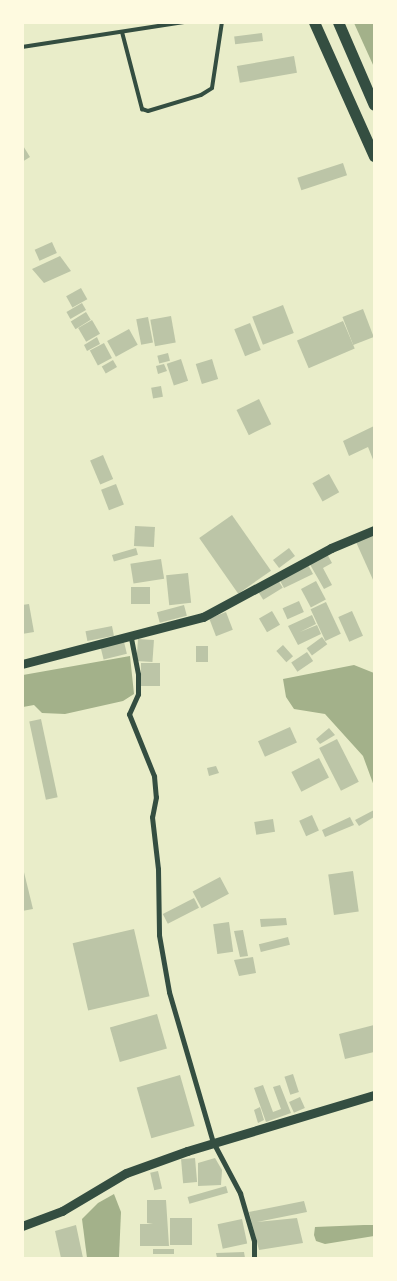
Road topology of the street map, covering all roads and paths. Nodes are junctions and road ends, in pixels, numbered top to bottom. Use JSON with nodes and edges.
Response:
{"nodes":[{"id":1,"x":184,"y":22,"type":"edge"},
{"id":2,"x":222,"y":22,"type":"edge"},
{"id":3,"x":314,"y":22,"type":"edge"},
{"id":4,"x":338,"y":22,"type":"edge"},
{"id":5,"x":122,"y":32,"type":"junction"},
{"id":6,"x":22,"y":47,"type":"edge"},
{"id":7,"x":374,"y":105,"type":"edge"},
{"id":8,"x":374,"y":156,"type":"edge"},
{"id":9,"x":374,"y":530,"type":"edge"},
{"id":10,"x":131,"y":638,"type":"junction"},
{"id":11,"x":22,"y":664,"type":"edge"},
{"id":12,"x":374,"y":1095,"type":"edge"},
{"id":13,"x":213,"y":1142,"type":"junction"},
{"id":14,"x":22,"y":1226,"type":"edge"},
{"id":15,"x":254,"y":1258,"type":"edge"}],
"edges":[{"from":1,"to":5,"type":"lane"},
{"from":2,"to":5,"type":"lane"},
{"from":3,"to":8,"type":"highway"},
{"from":4,"to":7,"type":"highway"},
{"from":5,"to":6,"type":"lane"},
{"from":9,"to":10,"type":"street"},
{"from":10,"to":11,"type":"street"},
{"from":10,"to":13,"type":"street"},
{"from":12,"to":13,"type":"street"},
{"from":13,"to":14,"type":"street"},
{"from":13,"to":15,"type":"street"}]}
